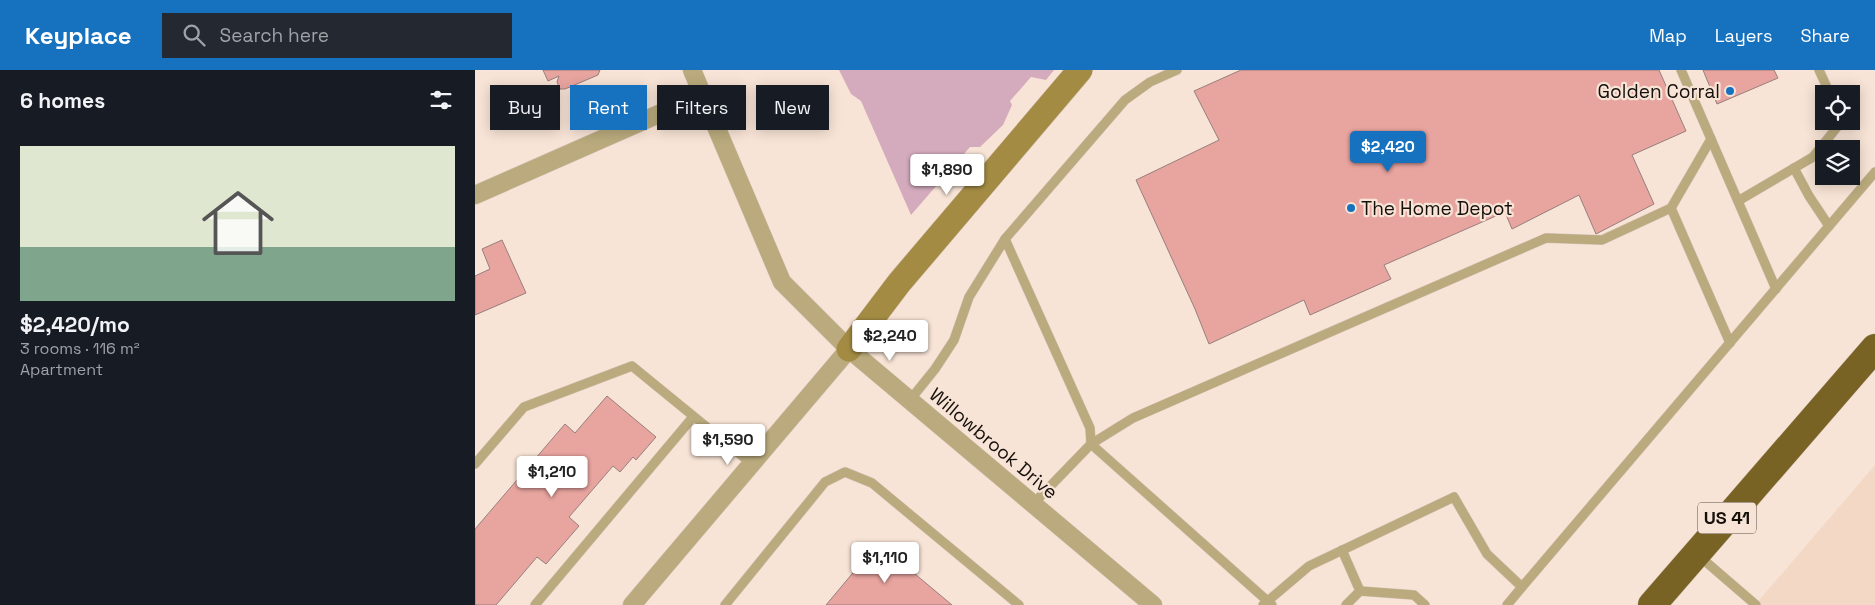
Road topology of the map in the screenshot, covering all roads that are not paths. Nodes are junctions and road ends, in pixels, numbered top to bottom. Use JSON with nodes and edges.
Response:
{"nodes":[{"id":1,"x":691,"y":70,"type":"edge"},
{"id":2,"x":1080,"y":70,"type":"edge"},
{"id":3,"x":1177,"y":70,"type":"edge"},
{"id":4,"x":1681,"y":70,"type":"edge"},
{"id":5,"x":1819,"y":70,"type":"edge"},
{"id":6,"x":698,"y":85,"type":"edge"},
{"id":7,"x":1826,"y":85,"type":"edge"},
{"id":8,"x":657,"y":115,"type":"edge"},
{"id":9,"x":717,"y":130,"type":"edge"},
{"id":10,"x":1835,"y":130,"type":"edge"},
{"id":11,"x":1711,"y":139,"type":"junction"},
{"id":12,"x":1794,"y":168,"type":"junction"},
{"id":13,"x":1875,"y":172,"type":"edge"},
{"id":14,"x":475,"y":195,"type":"edge"},
{"id":15,"x":1738,"y":201,"type":"junction"},
{"id":16,"x":1671,"y":208,"type":"junction"},
{"id":17,"x":1829,"y":226,"type":"junction"},
{"id":18,"x":1005,"y":239,"type":"junction"},
{"id":19,"x":1776,"y":288,"type":"junction"},
{"id":20,"x":1729,"y":343,"type":"junction"},
{"id":21,"x":1875,"y":348,"type":"edge"},
{"id":22,"x":849,"y":349,"type":"junction"},
{"id":23,"x":910,"y":400,"type":"junction"},
{"id":24,"x":693,"y":416,"type":"junction"},
{"id":25,"x":1091,"y":444,"type":"junction"},
{"id":26,"x":475,"y":464,"type":"edge"},
{"id":27,"x":752,"y":464,"type":"junction"},
{"id":28,"x":1033,"y":504,"type":"junction"},
{"id":29,"x":1342,"y":550,"type":"junction"},
{"id":30,"x":1696,"y":553,"type":"junction"},
{"id":31,"x":1522,"y":587,"type":"junction"},
{"id":32,"x":1360,"y":591,"type":"junction"},
{"id":33,"x":1267,"y":603,"type":"edge"},
{"id":34,"x":535,"y":605,"type":"edge"},
{"id":35,"x":632,"y":605,"type":"edge"},
{"id":36,"x":725,"y":605,"type":"edge"},
{"id":37,"x":1019,"y":605,"type":"edge"},
{"id":38,"x":1153,"y":605,"type":"edge"},
{"id":39,"x":1346,"y":605,"type":"edge"},
{"id":40,"x":1425,"y":605,"type":"edge"},
{"id":41,"x":1507,"y":605,"type":"edge"},
{"id":42,"x":1652,"y":605,"type":"edge"},
{"id":43,"x":1756,"y":605,"type":"edge"}],
"edges":[{"from":1,"to":6,"type":"street","name":"Willowbrook Drive"},
{"from":2,"to":22,"type":"street"},
{"from":3,"to":18,"type":"lane"},
{"from":4,"to":11,"type":"lane"},
{"from":5,"to":7,"type":"lane"},
{"from":8,"to":14,"type":"street"},
{"from":9,"to":22,"type":"street","name":"Willowbrook Drive"},
{"from":10,"to":12,"type":"lane"},
{"from":11,"to":15,"type":"lane"},
{"from":11,"to":16,"type":"lane"},
{"from":12,"to":15,"type":"lane"},
{"from":12,"to":17,"type":"lane"},
{"from":13,"to":17,"type":"lane"},
{"from":15,"to":19,"type":"lane"},
{"from":16,"to":20,"type":"lane"},
{"from":16,"to":25,"type":"lane"},
{"from":17,"to":19,"type":"lane"},
{"from":18,"to":23,"type":"lane"},
{"from":18,"to":25,"type":"lane"},
{"from":19,"to":20,"type":"lane"},
{"from":20,"to":31,"type":"lane"},
{"from":21,"to":30,"type":"highway","number":"US 41"},
{"from":22,"to":23,"type":"street","name":"Willowbrook Drive"},
{"from":22,"to":27,"type":"street"},
{"from":23,"to":28,"type":"street","name":"Willowbrook Drive"},
{"from":24,"to":26,"type":"lane"},
{"from":24,"to":27,"type":"lane"},
{"from":24,"to":34,"type":"lane"},
{"from":25,"to":28,"type":"lane"},
{"from":25,"to":33,"type":"lane"},
{"from":27,"to":35,"type":"street"},
{"from":28,"to":38,"type":"street","name":"Willowbrook Drive"},
{"from":29,"to":31,"type":"lane"},
{"from":29,"to":32,"type":"lane"},
{"from":29,"to":33,"type":"lane"},
{"from":30,"to":42,"type":"highway","number":"US 41"},
{"from":30,"to":43,"type":"lane"},
{"from":31,"to":41,"type":"lane"},
{"from":32,"to":39,"type":"lane"},
{"from":32,"to":40,"type":"lane"},
{"from":36,"to":37,"type":"lane"}]}
